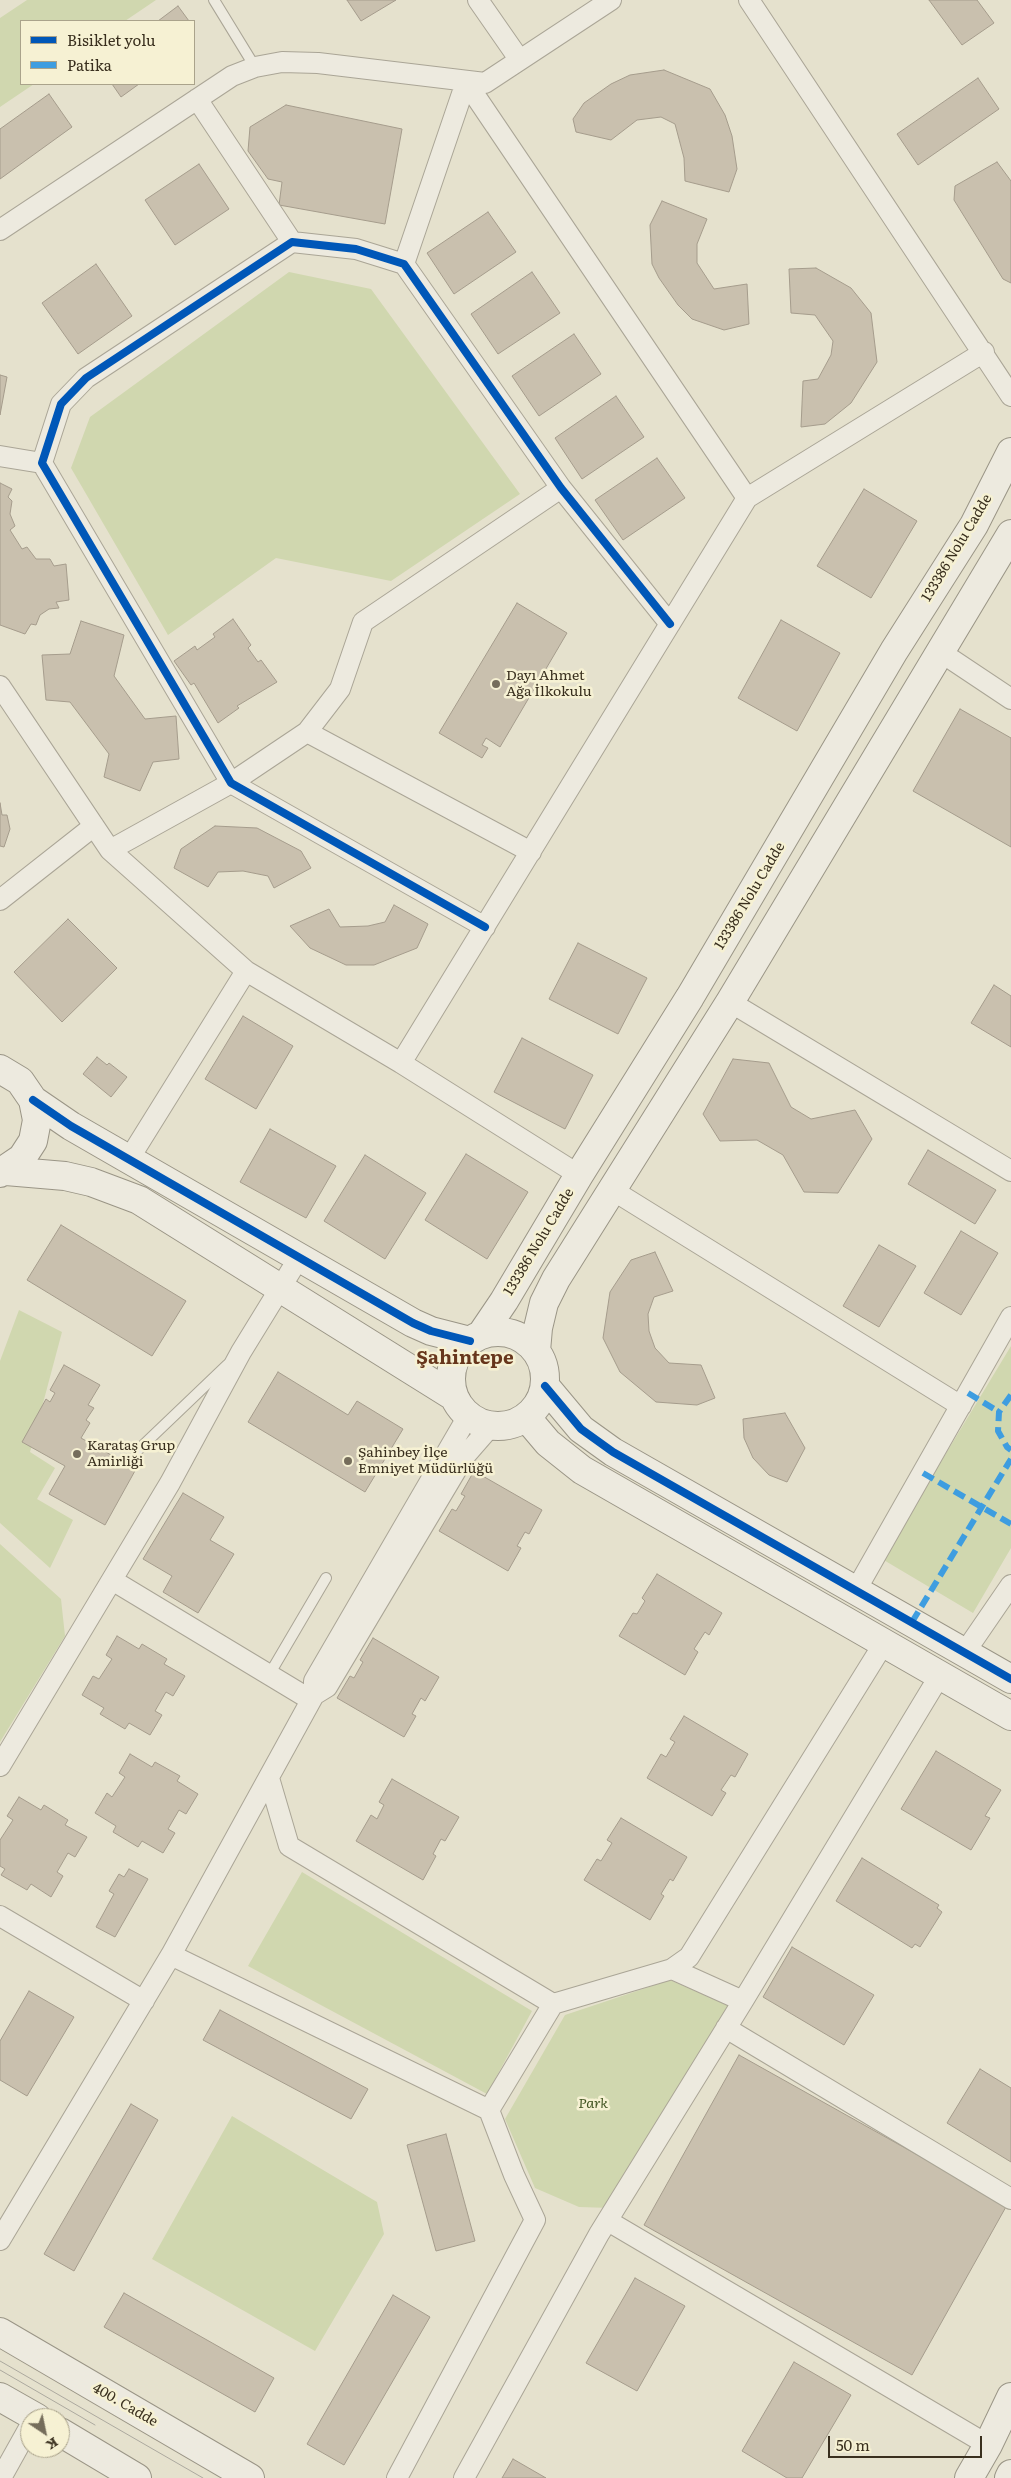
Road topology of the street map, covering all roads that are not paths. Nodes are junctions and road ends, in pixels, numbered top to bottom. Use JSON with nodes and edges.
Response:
{"nodes":[{"id":1,"x":214,"y":0,"type":"edge"},
{"id":2,"x":478,"y":0,"type":"edge"},
{"id":3,"x":611,"y":0,"type":"edge"},
{"id":4,"x":749,"y":0,"type":"edge"},
{"id":5,"x":519,"y":59,"type":"junction"},
{"id":6,"x":256,"y":67,"type":"junction"},
{"id":7,"x":466,"y":82,"type":"junction"},
{"id":8,"x":196,"y":100,"type":"junction"},
{"id":9,"x":0,"y":230,"type":"edge"},
{"id":10,"x":292,"y":242,"type":"junction"},
{"id":11,"x":404,"y":264,"type":"junction"},
{"id":12,"x":984,"y":352,"type":"junction"},
{"id":13,"x":1011,"y":396,"type":"edge"},
{"id":14,"x":1011,"y":452,"type":"edge"},
{"id":15,"x":0,"y":456,"type":"edge"},
{"id":16,"x":42,"y":462,"type":"junction"},
{"id":17,"x":561,"y":488,"type":"junction"},
{"id":18,"x":747,"y":498,"type":"junction"},
{"id":19,"x":1011,"y":534,"type":"edge"},
{"id":20,"x":670,"y":624,"type":"junction"},
{"id":21,"x":939,"y":651,"type":"junction"},
{"id":22,"x":0,"y":686,"type":"edge"},
{"id":23,"x":1011,"y":698,"type":"edge"},
{"id":24,"x":307,"y":732,"type":"junction"},
{"id":25,"x":231,"y":783,"type":"junction"},
{"id":26,"x":94,"y":826,"type":"junction"},
{"id":27,"x":110,"y":850,"type":"junction"},
{"id":28,"x":530,"y":852,"type":"junction"},
{"id":29,"x":0,"y":900,"type":"edge"},
{"id":30,"x":484,"y":927,"type":"junction"},
{"id":31,"x":246,"y":971,"type":"junction"},
{"id":32,"x":730,"y":1002,"type":"junction"},
{"id":33,"x":401,"y":1064,"type":"junction"},
{"id":34,"x":0,"y":1069,"type":"edge"},
{"id":35,"x":33,"y":1100,"type":"junction"},
{"id":36,"x":129,"y":1159,"type":"junction"},
{"id":37,"x":1011,"y":1171,"type":"edge"},
{"id":38,"x":3,"y":1172,"type":"edge"},
{"id":39,"x":579,"y":1175,"type":"junction"},
{"id":40,"x":614,"y":1190,"type":"junction"},
{"id":41,"x":300,"y":1256,"type":"junction"},
{"id":42,"x":280,"y":1288,"type":"junction"},
{"id":43,"x":1011,"y":1317,"type":"edge"},
{"id":44,"x":475,"y":1338,"type":"junction"},
{"id":45,"x":536,"y":1351,"type":"junction"},
{"id":46,"x":241,"y":1352,"type":"junction"},
{"id":47,"x":545,"y":1386,"type":"junction"},
{"id":48,"x":960,"y":1406,"type":"junction"},
{"id":49,"x":471,"y":1413,"type":"junction"},
{"id":50,"x":526,"y":1417,"type":"junction"},
{"id":51,"x":137,"y":1452,"type":"dead end"},
{"id":52,"x":326,"y":1578,"type":"dead end"},
{"id":53,"x":112,"y":1580,"type":"junction"},
{"id":54,"x":1011,"y":1585,"type":"edge"},
{"id":55,"x":856,"y":1590,"type":"junction"},
{"id":56,"x":884,"y":1643,"type":"junction"},
{"id":57,"x":965,"y":1652,"type":"junction"},
{"id":58,"x":270,"y":1675,"type":"junction"},
{"id":59,"x":940,"y":1675,"type":"junction"},
{"id":60,"x":1011,"y":1678,"type":"edge"},
{"id":61,"x":312,"y":1698,"type":"junction"},
{"id":62,"x":1011,"y":1716,"type":"edge"},
{"id":63,"x":0,"y":1766,"type":"edge"},
{"id":64,"x":268,"y":1778,"type":"junction"},
{"id":65,"x":0,"y":1916,"type":"edge"},
{"id":66,"x":171,"y":1955,"type":"junction"},
{"id":67,"x":672,"y":1968,"type":"junction"},
{"id":68,"x":144,"y":2001,"type":"junction"},
{"id":69,"x":743,"y":2001,"type":"junction"},
{"id":70,"x":553,"y":2004,"type":"junction"},
{"id":71,"x":726,"y":2028,"type":"junction"},
{"id":72,"x":490,"y":2110,"type":"junction"},
{"id":73,"x":1011,"y":2199,"type":"edge"},
{"id":74,"x":608,"y":2221,"type":"junction"},
{"id":75,"x":0,"y":2240,"type":"edge"},
{"id":76,"x":0,"y":2332,"type":"edge"},
{"id":77,"x":0,"y":2397,"type":"edge"},
{"id":78,"x":1011,"y":2397,"type":"edge"},
{"id":79,"x":20,"y":2411,"type":"edge"},
{"id":80,"x":70,"y":2438,"type":"edge"},
{"id":81,"x":20,"y":2445,"type":"edge"},
{"id":82,"x":988,"y":2445,"type":"junction"},
{"id":83,"x":1,"y":2478,"type":"edge"},
{"id":84,"x":137,"y":2478,"type":"edge"},
{"id":85,"x":250,"y":2478,"type":"edge"},
{"id":86,"x":397,"y":2478,"type":"edge"},
{"id":87,"x":464,"y":2478,"type":"edge"},
{"id":88,"x":969,"y":2478,"type":"edge"}],
"edges":[{"from":1,"to":6,"type":"lane"},
{"from":2,"to":5,"type":"street"},
{"from":3,"to":5,"type":"street"},
{"from":4,"to":12,"type":"street"},
{"from":5,"to":7,"type":"street"},
{"from":6,"to":7,"type":"street"},
{"from":6,"to":8,"type":"street"},
{"from":7,"to":11,"type":"street"},
{"from":7,"to":18,"type":"street"},
{"from":8,"to":9,"type":"street"},
{"from":8,"to":10,"type":"street"},
{"from":10,"to":11,"type":"street"},
{"from":10,"to":16,"type":"street"},
{"from":11,"to":17,"type":"street"},
{"from":12,"to":13,"type":"street"},
{"from":12,"to":18,"type":"street"},
{"from":14,"to":39,"type":"street","name":"133386 Nolu Cadde"},
{"from":15,"to":16,"type":"street"},
{"from":16,"to":25,"type":"street"},
{"from":17,"to":20,"type":"street"},
{"from":17,"to":24,"type":"street"},
{"from":18,"to":20,"type":"street"},
{"from":19,"to":21,"type":"street"},
{"from":20,"to":28,"type":"street"},
{"from":21,"to":23,"type":"street"},
{"from":21,"to":32,"type":"street"},
{"from":22,"to":26,"type":"street"},
{"from":24,"to":25,"type":"street"},
{"from":24,"to":28,"type":"street"},
{"from":25,"to":27,"type":"street"},
{"from":25,"to":30,"type":"street"},
{"from":26,"to":27,"type":"street"},
{"from":26,"to":29,"type":"street"},
{"from":27,"to":31,"type":"street"},
{"from":28,"to":30,"type":"street"},
{"from":30,"to":33,"type":"street"},
{"from":31,"to":33,"type":"street"},
{"from":31,"to":36,"type":"street"},
{"from":32,"to":37,"type":"street"},
{"from":32,"to":40,"type":"street"},
{"from":33,"to":39,"type":"street"},
{"from":34,"to":35,"type":"street"},
{"from":35,"to":36,"type":"street"},
{"from":35,"to":38,"type":"street"},
{"from":36,"to":41,"type":"street"},
{"from":38,"to":42,"type":"street"},
{"from":39,"to":44,"type":"street","name":"133386 Nolu Cadde"},
{"from":40,"to":45,"type":"street"},
{"from":40,"to":48,"type":"street"},
{"from":41,"to":42,"type":"street"},
{"from":41,"to":44,"type":"street"},
{"from":42,"to":46,"type":"street"},
{"from":42,"to":49,"type":"street"},
{"from":43,"to":48,"type":"street"},
{"from":44,"to":45,"type":"street"},
{"from":44,"to":49,"type":"street"},
{"from":45,"to":47,"type":"street"},
{"from":46,"to":51,"type":"lane"},
{"from":46,"to":53,"type":"street"},
{"from":47,"to":50,"type":"street"},
{"from":47,"to":55,"type":"street"},
{"from":48,"to":55,"type":"street"},
{"from":49,"to":50,"type":"street"},
{"from":49,"to":61,"type":"street"},
{"from":50,"to":56,"type":"street"},
{"from":52,"to":58,"type":"lane"},
{"from":53,"to":58,"type":"street"},
{"from":53,"to":63,"type":"street"},
{"from":54,"to":57,"type":"street"},
{"from":55,"to":57,"type":"street"},
{"from":56,"to":59,"type":"street"},
{"from":56,"to":67,"type":"street"},
{"from":57,"to":60,"type":"street"},
{"from":58,"to":61,"type":"street"},
{"from":59,"to":62,"type":"street"},
{"from":59,"to":69,"type":"street"},
{"from":61,"to":64,"type":"street"},
{"from":64,"to":66,"type":"street"},
{"from":64,"to":70,"type":"street"},
{"from":65,"to":68,"type":"street"},
{"from":66,"to":68,"type":"street"},
{"from":66,"to":72,"type":"street"},
{"from":67,"to":69,"type":"street"},
{"from":67,"to":70,"type":"street"},
{"from":68,"to":75,"type":"street"},
{"from":69,"to":71,"type":"street"},
{"from":70,"to":72,"type":"street"},
{"from":71,"to":73,"type":"street"},
{"from":71,"to":74,"type":"street"},
{"from":72,"to":86,"type":"street"},
{"from":74,"to":82,"type":"street"},
{"from":74,"to":87,"type":"street"},
{"from":76,"to":85,"type":"street","name":"400. Cadde"},
{"from":77,"to":79,"type":"street"},
{"from":78,"to":82,"type":"street"},
{"from":80,"to":84,"type":"street"},
{"from":81,"to":83,"type":"street"},
{"from":82,"to":88,"type":"street"}]}
